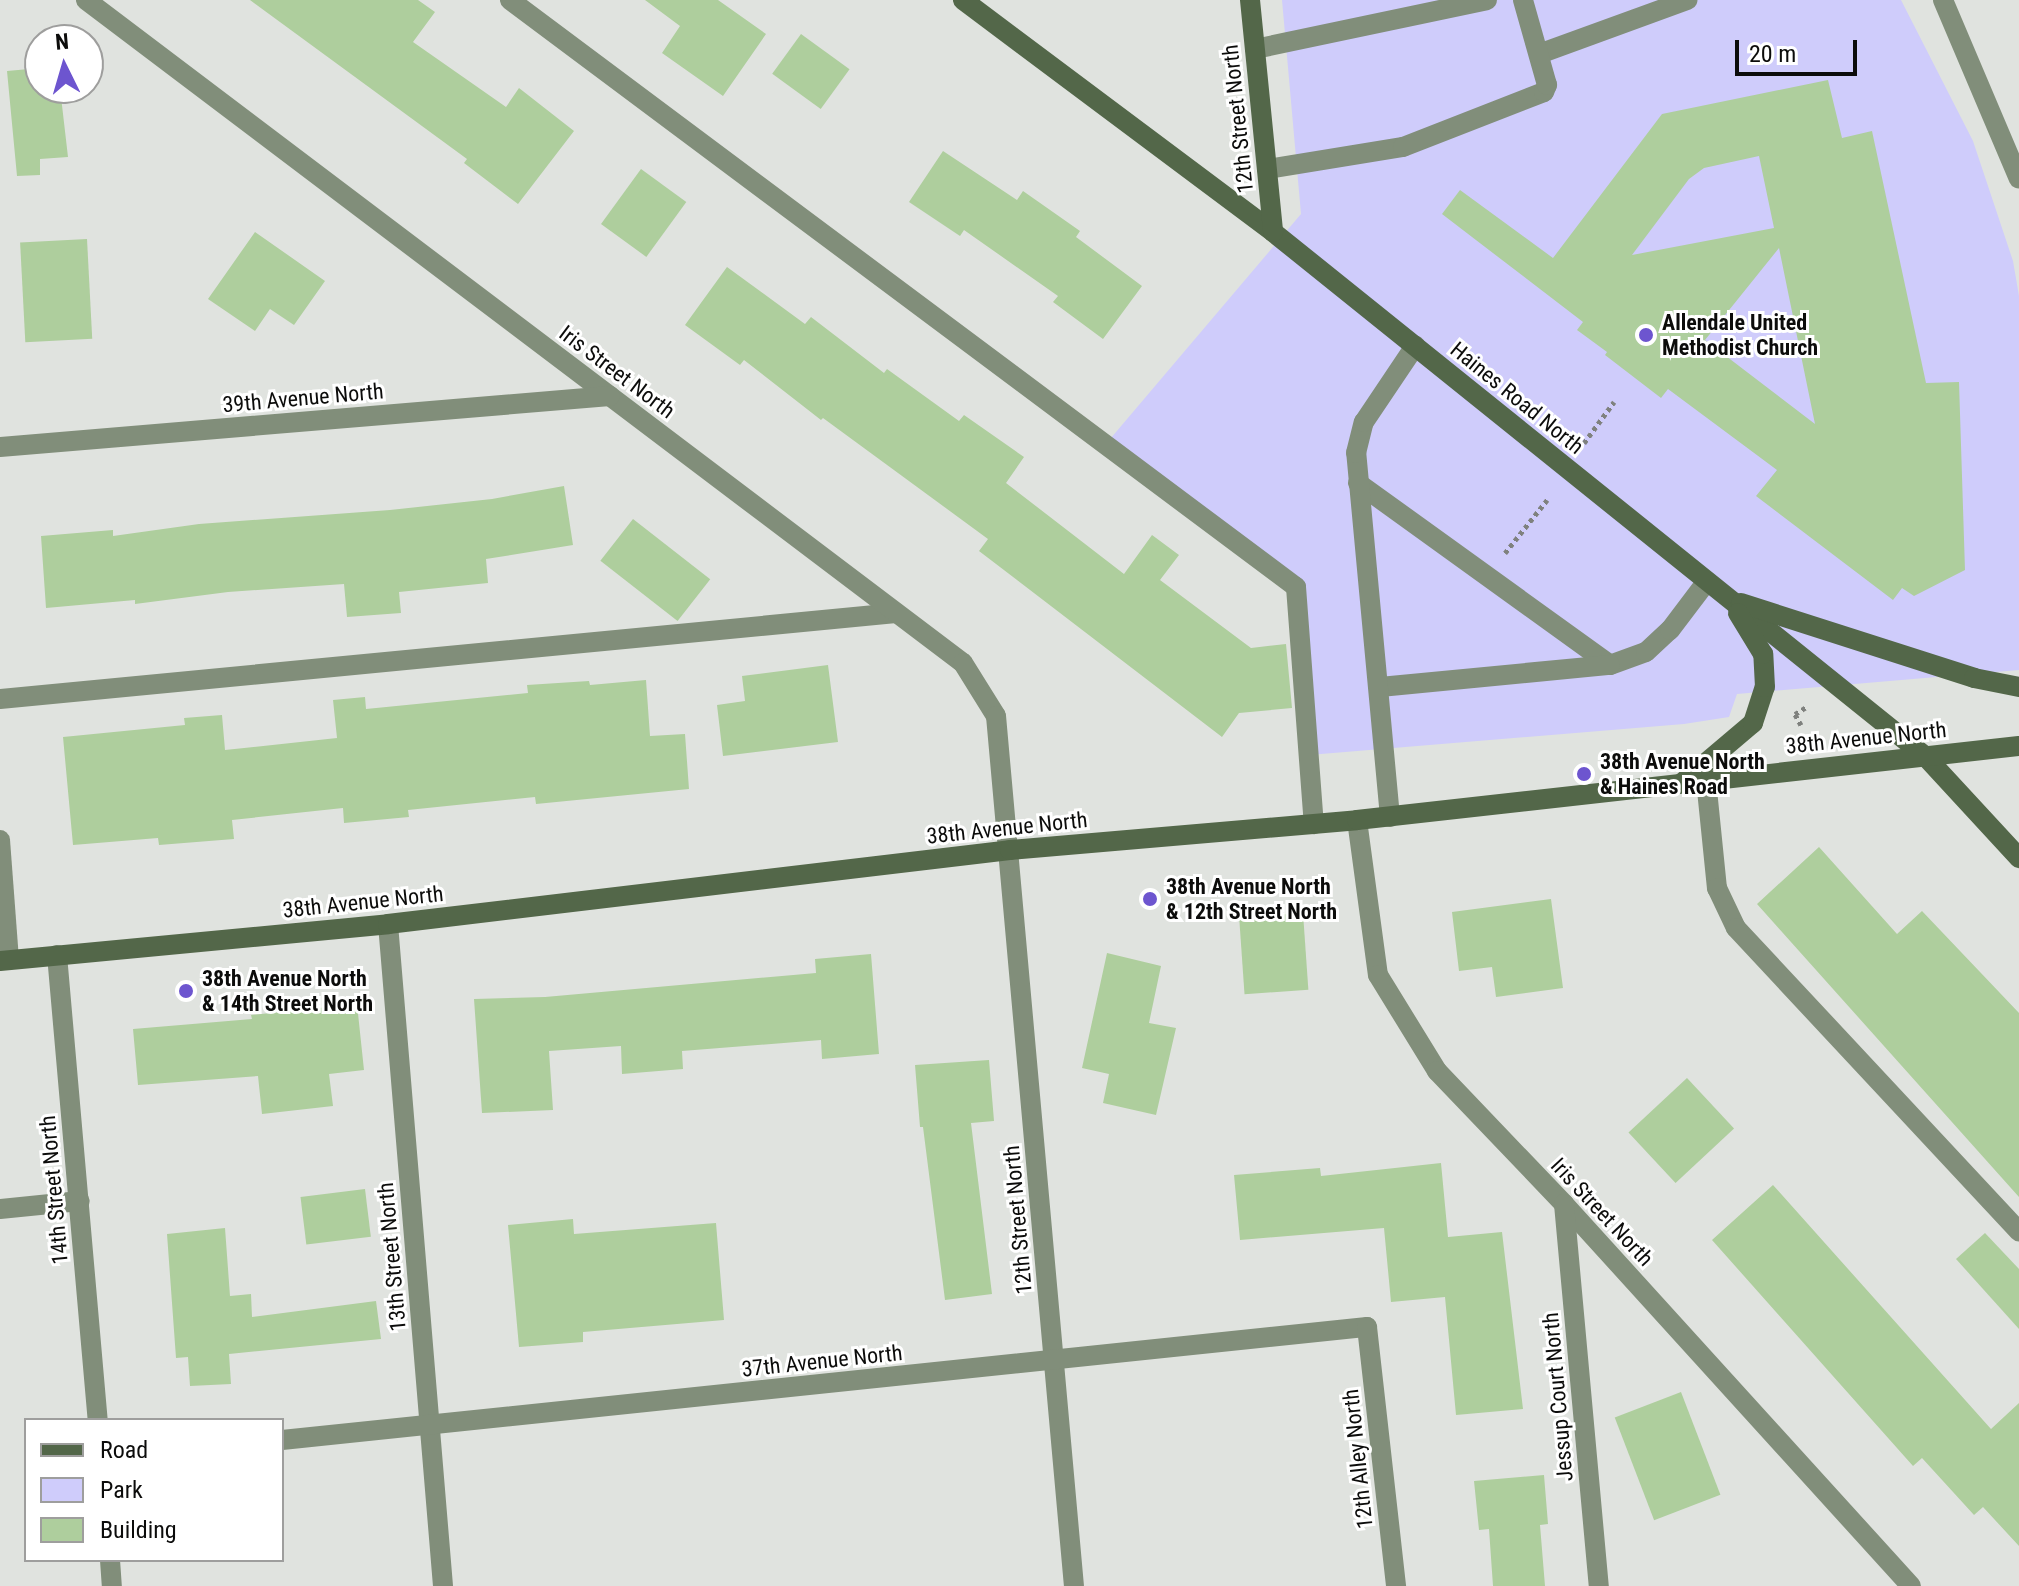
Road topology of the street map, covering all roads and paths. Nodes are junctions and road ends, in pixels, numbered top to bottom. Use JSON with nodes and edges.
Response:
{"nodes":[{"id":1,"x":86,"y":0,"type":"edge"},
{"id":2,"x":510,"y":0,"type":"edge"},
{"id":3,"x":963,"y":0,"type":"edge"},
{"id":4,"x":1250,"y":0,"type":"edge"},
{"id":5,"x":1487,"y":0,"type":"edge"},
{"id":6,"x":1523,"y":0,"type":"edge"},
{"id":7,"x":1687,"y":0,"type":"edge"},
{"id":8,"x":1943,"y":0,"type":"edge"},
{"id":9,"x":1255,"y":49,"type":"junction"},
{"id":10,"x":1539,"y":54,"type":"junction"},
{"id":11,"x":1267,"y":169,"type":"junction"},
{"id":12,"x":2019,"y":179,"type":"edge"},
{"id":13,"x":1273,"y":232,"type":"junction"},
{"id":14,"x":1415,"y":346,"type":"junction"},
{"id":15,"x":610,"y":396,"type":"junction"},
{"id":16,"x":1614,"y":402,"type":"dead end"},
{"id":17,"x":0,"y":447,"type":"edge"},
{"id":18,"x":1581,"y":447,"type":"dead end"},
{"id":19,"x":1358,"y":483,"type":"junction"},
{"id":20,"x":1547,"y":500,"type":"dead end"},
{"id":21,"x":1486,"y":576,"type":"junction"},
{"id":22,"x":1707,"y":581,"type":"junction"},
{"id":23,"x":1730,"y":599,"type":"junction"},
{"id":24,"x":896,"y":613,"type":"junction"},
{"id":25,"x":1610,"y":665,"type":"junction"},
{"id":26,"x":1380,"y":687,"type":"junction"},
{"id":27,"x":2019,"y":687,"type":"edge"},
{"id":28,"x":0,"y":699,"type":"edge"},
{"id":29,"x":1808,"y":706,"type":"dead end"},
{"id":30,"x":1801,"y":725,"type":"dead end"},
{"id":31,"x":2019,"y":746,"type":"edge"},
{"id":32,"x":1925,"y":756,"type":"junction"},
{"id":33,"x":1706,"y":780,"type":"junction"},
{"id":34,"x":1682,"y":783,"type":"junction"},
{"id":35,"x":1390,"y":817,"type":"junction"},
{"id":36,"x":1357,"y":820,"type":"junction"},
{"id":37,"x":1314,"y":824,"type":"junction"},
{"id":38,"x":0,"y":840,"type":"edge"},
{"id":39,"x":1010,"y":850,"type":"junction"},
{"id":40,"x":2019,"y":858,"type":"edge"},
{"id":41,"x":388,"y":924,"type":"junction"},
{"id":42,"x":57,"y":955,"type":"junction"},
{"id":43,"x":5,"y":960,"type":"edge"},
{"id":44,"x":80,"y":1201,"type":"junction"},
{"id":45,"x":1564,"y":1204,"type":"junction"},
{"id":46,"x":0,"y":1209,"type":"edge"},
{"id":47,"x":2019,"y":1232,"type":"edge"},
{"id":48,"x":1367,"y":1327,"type":"joint"},
{"id":49,"x":1055,"y":1362,"type":"junction"},
{"id":50,"x":98,"y":1418,"type":"edge"},
{"id":51,"x":430,"y":1425,"type":"junction"},
{"id":52,"x":284,"y":1440,"type":"edge"},
{"id":53,"x":110,"y":1562,"type":"edge"},
{"id":54,"x":112,"y":1586,"type":"edge"},
{"id":55,"x":443,"y":1586,"type":"edge"},
{"id":56,"x":1074,"y":1586,"type":"edge"},
{"id":57,"x":1396,"y":1586,"type":"edge"},
{"id":58,"x":1599,"y":1586,"type":"edge"},
{"id":59,"x":1911,"y":1586,"type":"edge"}],
"edges":[{"from":1,"to":15,"type":"street","name":"Iris Street North"},
{"from":2,"to":37,"type":"street"},
{"from":3,"to":13,"type":"main road","name":"Haines Road North"},
{"from":4,"to":9,"type":"main road","name":"12th Street North"},
{"from":5,"to":9,"type":"street"},
{"from":6,"to":10,"type":"street"},
{"from":7,"to":10,"type":"street"},
{"from":8,"to":12,"type":"street"},
{"from":9,"to":11,"type":"main road","name":"12th Street North"},
{"from":10,"to":11,"type":"street"},
{"from":11,"to":13,"type":"main road","name":"12th Street North"},
{"from":13,"to":14,"type":"main road","name":"Haines Road North"},
{"from":14,"to":19,"type":"street"},
{"from":14,"to":22,"type":"main road","name":"Haines Road North"},
{"from":15,"to":17,"type":"street","name":"39th Avenue North"},
{"from":15,"to":24,"type":"street","name":"Iris Street North"},
{"from":16,"to":18,"type":"path"},
{"from":19,"to":21,"type":"street"},
{"from":19,"to":26,"type":"street"},
{"from":20,"to":21,"type":"path"},
{"from":21,"to":25,"type":"street"},
{"from":22,"to":23,"type":"main road","name":"Haines Road North"},
{"from":22,"to":25,"type":"street"},
{"from":23,"to":27,"type":"main road"},
{"from":23,"to":32,"type":"main road","name":"Haines Road North"},
{"from":23,"to":34,"type":"main road"},
{"from":24,"to":28,"type":"street"},
{"from":24,"to":39,"type":"street","name":"Iris Street North"},
{"from":25,"to":26,"type":"street"},
{"from":26,"to":35,"type":"street"},
{"from":29,"to":30,"type":"path"},
{"from":31,"to":32,"type":"main road","name":"38th Avenue North"},
{"from":32,"to":33,"type":"main road","name":"38th Avenue North"},
{"from":32,"to":40,"type":"main road","name":"Haines Road North"},
{"from":33,"to":34,"type":"main road","name":"38th Avenue North"},
{"from":33,"to":47,"type":"street"},
{"from":34,"to":35,"type":"main road","name":"38th Avenue North"},
{"from":35,"to":36,"type":"main road","name":"38th Avenue North"},
{"from":36,"to":37,"type":"main road","name":"38th Avenue North"},
{"from":36,"to":45,"type":"street","name":"Iris Street North"},
{"from":37,"to":39,"type":"main road","name":"38th Avenue North"},
{"from":38,"to":43,"type":"street"},
{"from":39,"to":41,"type":"main road","name":"38th Avenue North"},
{"from":39,"to":49,"type":"street","name":"12th Street North"},
{"from":41,"to":42,"type":"main road","name":"38th Avenue North"},
{"from":41,"to":51,"type":"street","name":"13th Street North"},
{"from":42,"to":43,"type":"main road","name":"38th Avenue North"},
{"from":42,"to":44,"type":"street","name":"14th Street North"},
{"from":44,"to":46,"type":"street"},
{"from":44,"to":50,"type":"street","name":"14th Street North"},
{"from":45,"to":58,"type":"street","name":"Jessup Court North"},
{"from":45,"to":59,"type":"street","name":"Iris Street North"},
{"from":48,"to":49,"type":"street","name":"37th Avenue North"},
{"from":48,"to":57,"type":"street","name":"12th Alley North"},
{"from":49,"to":51,"type":"street","name":"37th Avenue North"},
{"from":49,"to":56,"type":"street","name":"12th Street North"},
{"from":51,"to":52,"type":"street","name":"37th Avenue North"},
{"from":51,"to":55,"type":"street","name":"13th Street North"},
{"from":53,"to":54,"type":"street"}]}
